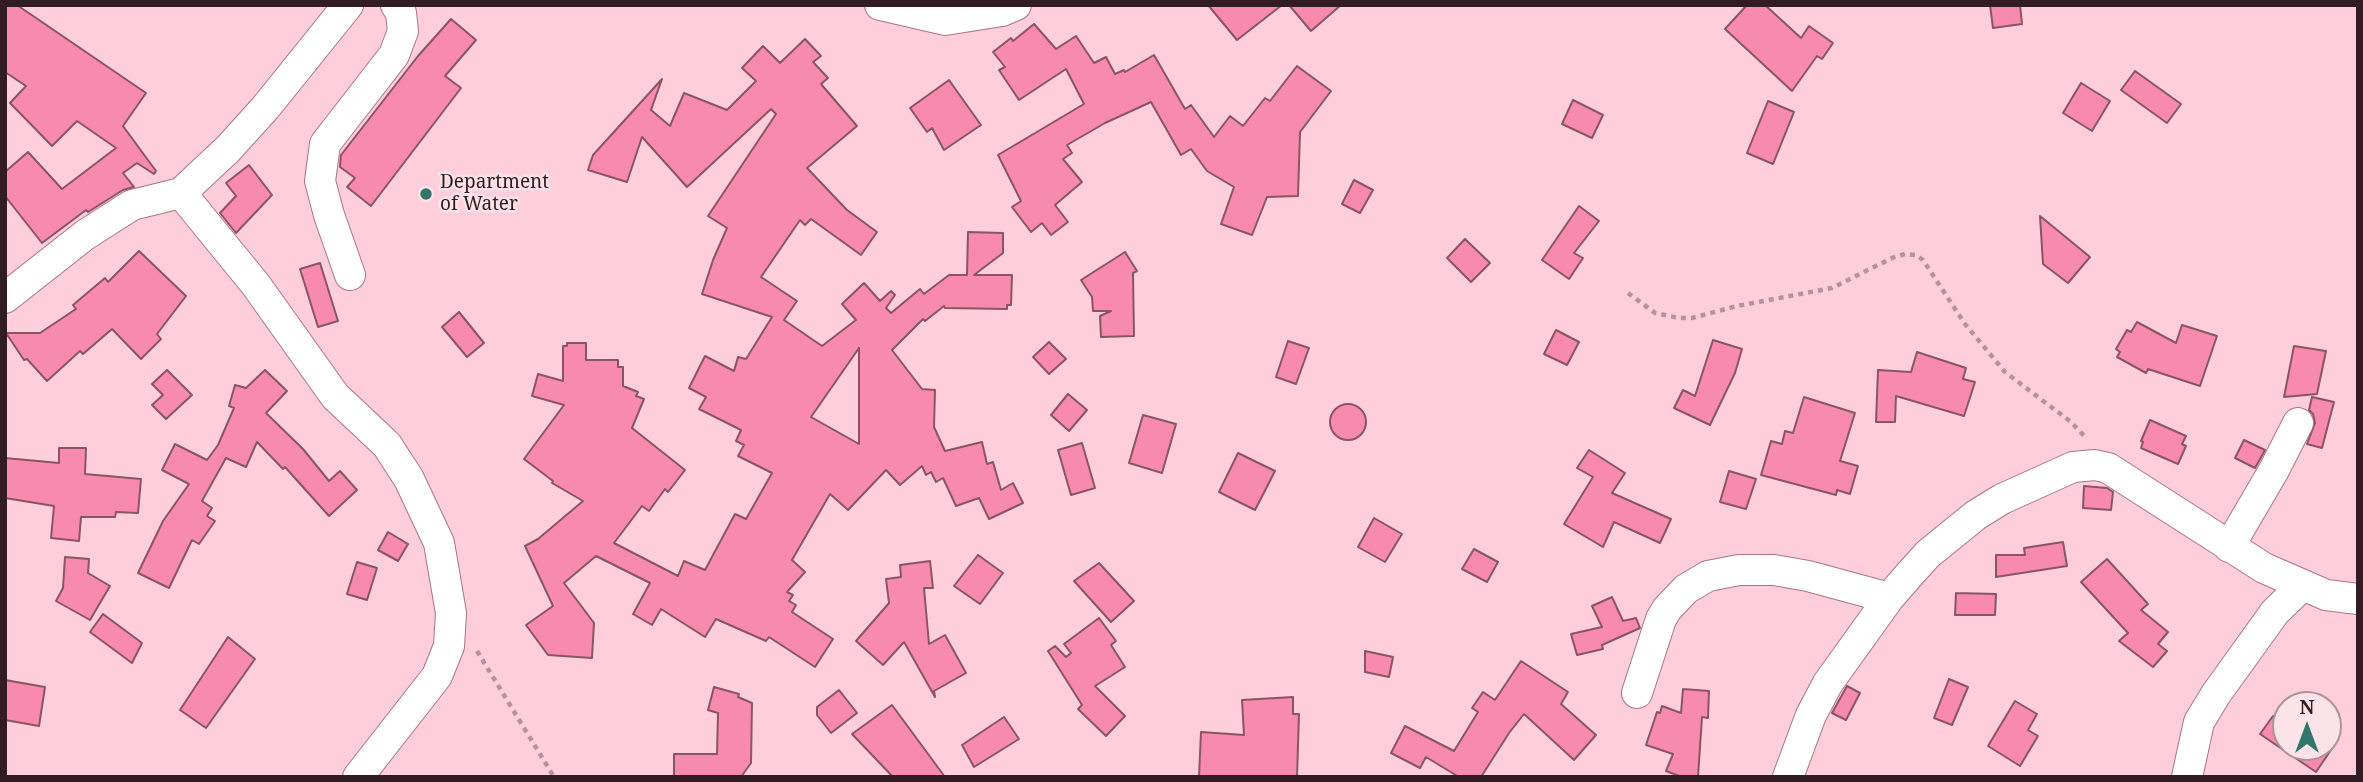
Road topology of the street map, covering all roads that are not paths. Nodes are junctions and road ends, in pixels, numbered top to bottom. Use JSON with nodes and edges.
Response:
{"nodes":[{"id":1,"x":348,"y":5,"type":"edge"},
{"id":2,"x":396,"y":5,"type":"edge"},
{"id":3,"x":880,"y":5,"type":"edge"},
{"id":4,"x":1016,"y":5,"type":"edge"},
{"id":5,"x":181,"y":193,"type":"junction"},
{"id":6,"x":350,"y":275,"type":"dead end"},
{"id":7,"x":5,"y":298,"type":"edge"},
{"id":8,"x":2298,"y":423,"type":"dead end"},
{"id":9,"x":2229,"y":547,"type":"junction"},
{"id":10,"x":2264,"y":568,"type":"junction"},
{"id":11,"x":2302,"y":586,"type":"junction"},
{"id":12,"x":1889,"y":598,"type":"junction"},
{"id":13,"x":2358,"y":599,"type":"edge"},
{"id":14,"x":2275,"y":612,"type":"junction"},
{"id":15,"x":1637,"y":693,"type":"dead end"},
{"id":16,"x":358,"y":777,"type":"edge"},
{"id":17,"x":1788,"y":777,"type":"edge"},
{"id":18,"x":2187,"y":777,"type":"edge"}],
"edges":[{"from":1,"to":5,"type":"street"},
{"from":2,"to":6,"type":"street"},
{"from":3,"to":4,"type":"street"},
{"from":5,"to":7,"type":"street"},
{"from":5,"to":16,"type":"street"},
{"from":8,"to":9,"type":"street"},
{"from":9,"to":10,"type":"street"},
{"from":9,"to":12,"type":"street"},
{"from":10,"to":11,"type":"street"},
{"from":10,"to":14,"type":"street"},
{"from":11,"to":13,"type":"street"},
{"from":11,"to":14,"type":"street"},
{"from":12,"to":15,"type":"street"},
{"from":12,"to":17,"type":"street"},
{"from":14,"to":18,"type":"street"}]}
